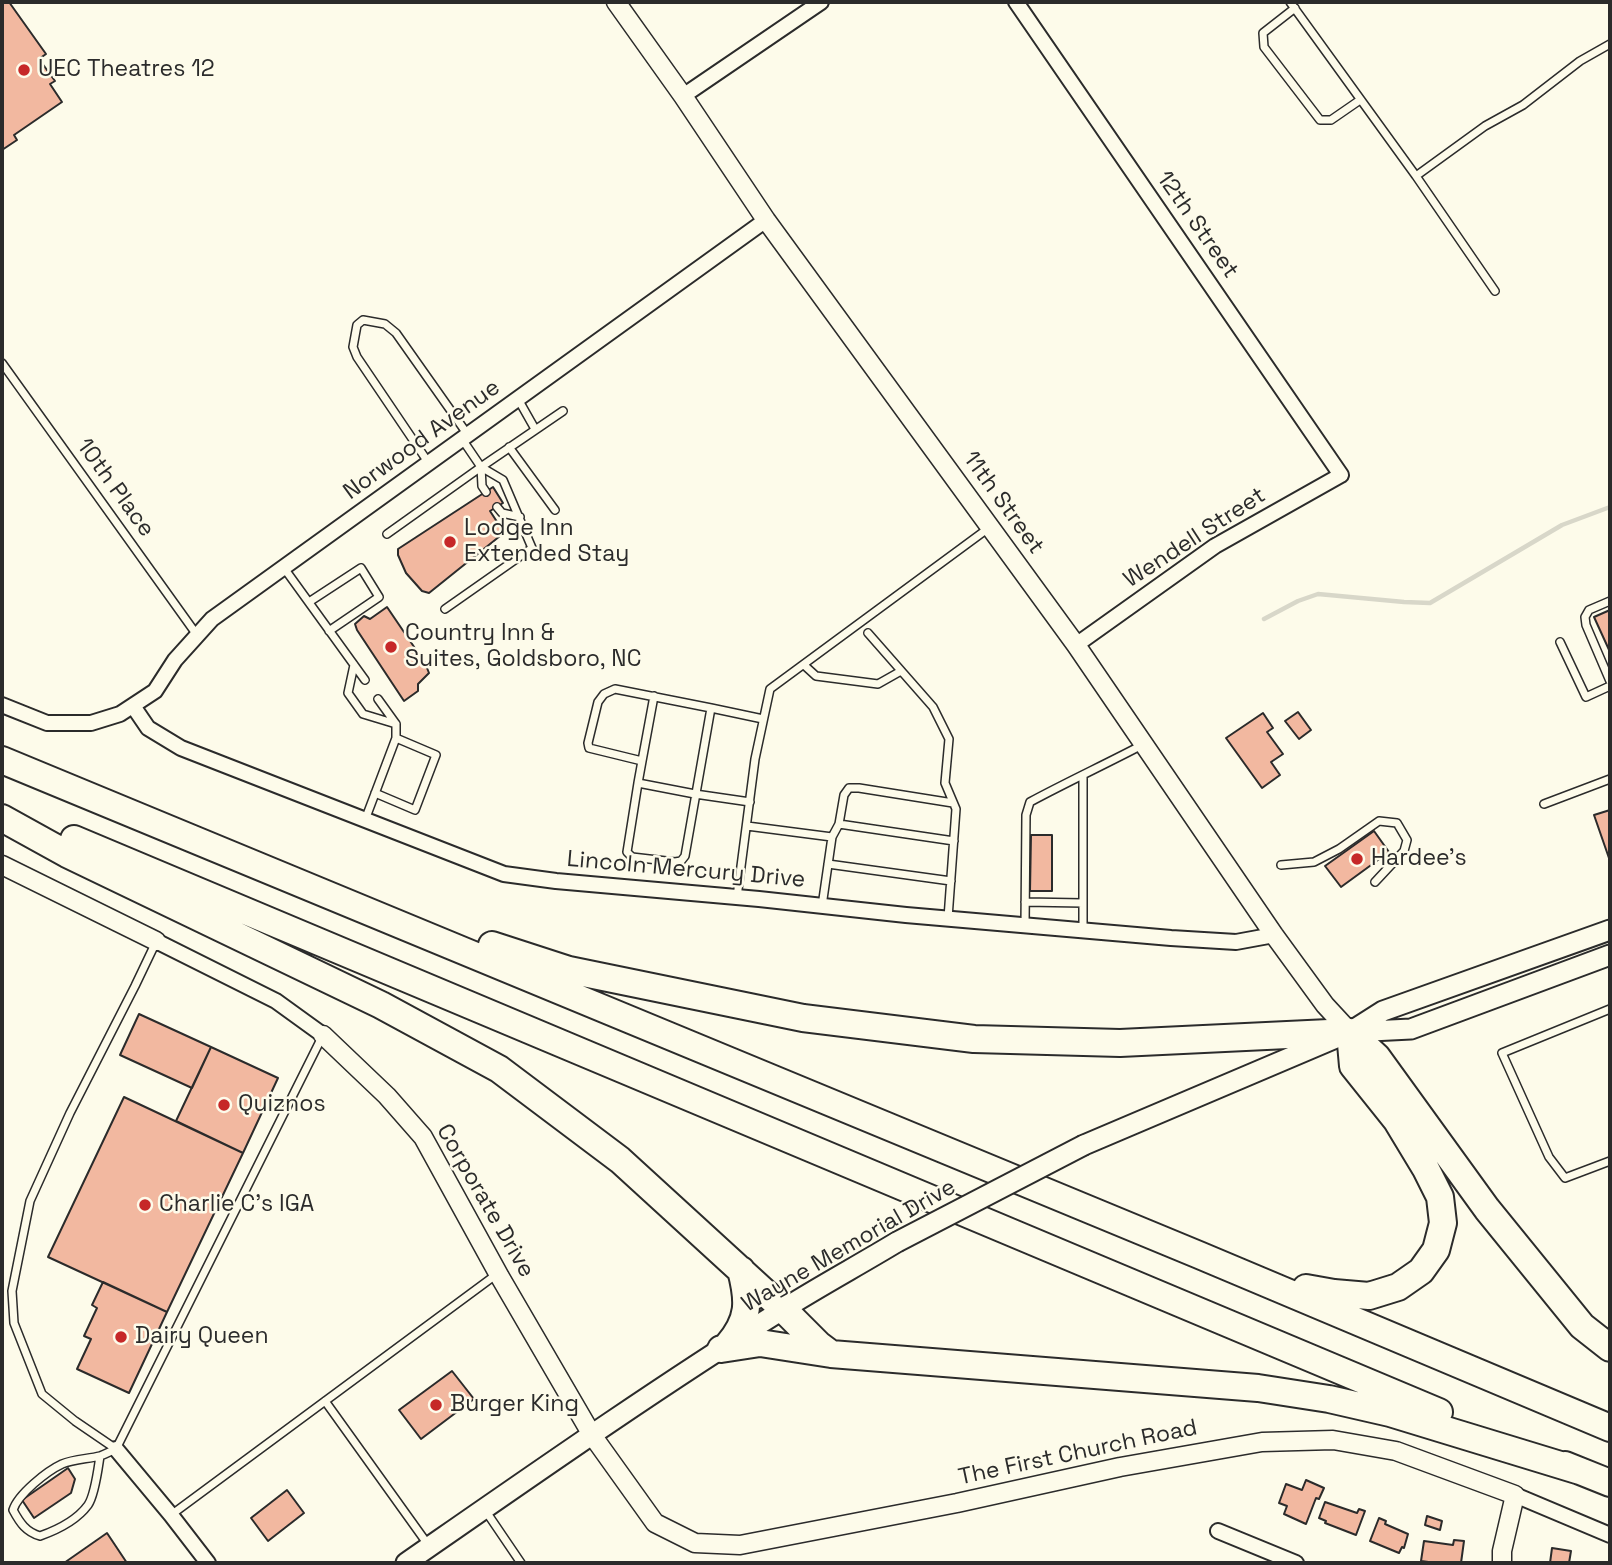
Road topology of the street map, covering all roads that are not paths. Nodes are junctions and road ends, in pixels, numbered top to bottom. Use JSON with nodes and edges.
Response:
{"nodes":[{"id":1,"x":616,"y":2,"type":"edge"},
{"id":2,"x":821,"y":2,"type":"edge"},
{"id":3,"x":1016,"y":2,"type":"edge"},
{"id":4,"x":1292,"y":5,"type":"edge"},
{"id":5,"x":1610,"y":44,"type":"edge"},
{"id":6,"x":683,"y":96,"type":"junction"},
{"id":7,"x":1360,"y":100,"type":"junction"},
{"id":8,"x":1416,"y":176,"type":"junction"},
{"id":9,"x":766,"y":220,"type":"junction"},
{"id":10,"x":1495,"y":291,"type":"dead end"},
{"id":11,"x":2,"y":363,"type":"edge"},
{"id":12,"x":518,"y":399,"type":"junction"},
{"id":13,"x":563,"y":411,"type":"dead end"},
{"id":14,"x":535,"y":429,"type":"junction"},
{"id":15,"x":465,"y":437,"type":"junction"},
{"id":16,"x":509,"y":447,"type":"junction"},
{"id":17,"x":429,"y":463,"type":"junction"},
{"id":18,"x":481,"y":467,"type":"junction"},
{"id":19,"x":1342,"y":475,"type":"joint"},
{"id":20,"x":486,"y":492,"type":"dead end"},
{"id":21,"x":497,"y":507,"type":"dead end"},
{"id":22,"x":555,"y":510,"type":"dead end"},
{"id":23,"x":520,"y":517,"type":"junction"},
{"id":24,"x":990,"y":527,"type":"junction"},
{"id":25,"x":387,"y":534,"type":"dead end"},
{"id":26,"x":284,"y":568,"type":"junction"},
{"id":27,"x":1610,"y":601,"type":"edge"},
{"id":28,"x":309,"y":602,"type":"junction"},
{"id":29,"x":445,"y":609,"type":"dead end"},
{"id":30,"x":329,"y":631,"type":"junction"},
{"id":31,"x":868,"y":634,"type":"dead end"},
{"id":32,"x":197,"y":635,"type":"junction"},
{"id":33,"x":1560,"y":642,"type":"dead end"},
{"id":34,"x":1076,"y":645,"type":"junction"},
{"id":35,"x":354,"y":665,"type":"junction"},
{"id":36,"x":804,"y":666,"type":"junction"},
{"id":37,"x":901,"y":671,"type":"junction"},
{"id":38,"x":365,"y":680,"type":"dead end"},
{"id":39,"x":1610,"y":683,"type":"edge"},
{"id":40,"x":654,"y":696,"type":"junction"},
{"id":41,"x":378,"y":699,"type":"dead end"},
{"id":42,"x":2,"y":705,"type":"edge"},
{"id":43,"x":710,"y":708,"type":"junction"},
{"id":44,"x":126,"y":710,"type":"junction"},
{"id":45,"x":763,"y":719,"type":"junction"},
{"id":46,"x":396,"y":724,"type":"junction"},
{"id":47,"x":396,"y":738,"type":"junction"},
{"id":48,"x":1144,"y":744,"type":"junction"},
{"id":49,"x":2,"y":760,"type":"edge"},
{"id":50,"x":642,"y":761,"type":"junction"},
{"id":51,"x":1083,"y":775,"type":"junction"},
{"id":52,"x":1610,"y":779,"type":"edge"},
{"id":53,"x":638,"y":783,"type":"junction"},
{"id":54,"x":375,"y":793,"type":"junction"},
{"id":55,"x":695,"y":794,"type":"junction"},
{"id":56,"x":750,"y":802,"type":"junction"},
{"id":57,"x":953,"y":803,"type":"junction"},
{"id":58,"x":1544,"y":804,"type":"dead end"},
{"id":59,"x":2,"y":809,"type":"edge"},
{"id":60,"x":2,"y":818,"type":"edge"},
{"id":61,"x":365,"y":820,"type":"junction"},
{"id":62,"x":839,"y":824,"type":"junction"},
{"id":63,"x":747,"y":826,"type":"junction"},
{"id":64,"x":832,"y":837,"type":"junction"},
{"id":65,"x":954,"y":841,"type":"junction"},
{"id":66,"x":828,"y":864,"type":"junction"},
{"id":67,"x":2,"y":865,"type":"edge"},
{"id":68,"x":1281,"y":865,"type":"dead end"},
{"id":69,"x":951,"y":881,"type":"junction"},
{"id":70,"x":1375,"y":882,"type":"dead end"},
{"id":71,"x":311,"y":887,"type":"junction"},
{"id":72,"x":737,"y":897,"type":"junction"},
{"id":73,"x":1025,"y":902,"type":"junction"},
{"id":74,"x":1083,"y":903,"type":"junction"},
{"id":75,"x":822,"y":906,"type":"junction"},
{"id":76,"x":947,"y":918,"type":"junction"},
{"id":77,"x":1025,"y":925,"type":"junction"},
{"id":78,"x":1083,"y":929,"type":"junction"},
{"id":79,"x":1610,"y":930,"type":"edge"},
{"id":80,"x":1274,"y":935,"type":"junction"},
{"id":81,"x":156,"y":941,"type":"junction"},
{"id":82,"x":1610,"y":955,"type":"edge"},
{"id":83,"x":1610,"y":1009,"type":"edge"},
{"id":84,"x":1350,"y":1032,"type":"junction"},
{"id":85,"x":323,"y":1035,"type":"junction"},
{"id":86,"x":1610,"y":1161,"type":"edge"},
{"id":87,"x":1199,"y":1255,"type":"junction"},
{"id":88,"x":741,"y":1270,"type":"junction"},
{"id":89,"x":498,"y":1273,"type":"junction"},
{"id":90,"x":783,"y":1309,"type":"junction"},
{"id":91,"x":724,"y":1347,"type":"junction"},
{"id":92,"x":1610,"y":1349,"type":"edge"},
{"id":93,"x":831,"y":1354,"type":"junction"},
{"id":94,"x":325,"y":1401,"type":"junction"},
{"id":95,"x":1610,"y":1427,"type":"edge"},
{"id":96,"x":592,"y":1435,"type":"junction"},
{"id":97,"x":116,"y":1449,"type":"junction"},
{"id":98,"x":100,"y":1456,"type":"junction"},
{"id":99,"x":1580,"y":1471,"type":"junction"},
{"id":100,"x":1610,"y":1483,"type":"edge"},
{"id":101,"x":1516,"y":1495,"type":"junction"},
{"id":102,"x":485,"y":1509,"type":"junction"},
{"id":103,"x":171,"y":1515,"type":"junction"},
{"id":104,"x":1218,"y":1531,"type":"dead end"},
{"id":105,"x":1610,"y":1535,"type":"edge"},
{"id":106,"x":429,"y":1547,"type":"junction"},
{"id":107,"x":208,"y":1563,"type":"edge"},
{"id":108,"x":406,"y":1563,"type":"edge"},
{"id":109,"x":521,"y":1563,"type":"edge"},
{"id":110,"x":1296,"y":1563,"type":"edge"},
{"id":111,"x":1502,"y":1563,"type":"edge"}],
"edges":[{"from":1,"to":6,"type":"street","name":"11th Street"},
{"from":2,"to":6,"type":"street"},
{"from":3,"to":19,"type":"street","name":"12th Street"},
{"from":4,"to":7,"type":"lane"},
{"from":4,"to":7,"type":"lane"},
{"from":5,"to":8,"type":"lane"},
{"from":6,"to":9,"type":"street","name":"11th Street"},
{"from":7,"to":8,"type":"lane"},
{"from":8,"to":10,"type":"lane"},
{"from":9,"to":12,"type":"street","name":"Norwood Avenue"},
{"from":9,"to":24,"type":"street","name":"11th Street"},
{"from":11,"to":32,"type":"lane","name":"10th Place"},
{"from":12,"to":14,"type":"lane"},
{"from":12,"to":15,"type":"street","name":"Norwood Avenue"},
{"from":13,"to":14,"type":"lane"},
{"from":14,"to":16,"type":"lane"},
{"from":15,"to":17,"type":"street","name":"Norwood Avenue"},
{"from":15,"to":17,"type":"lane"},
{"from":15,"to":18,"type":"lane"},
{"from":16,"to":18,"type":"lane"},
{"from":16,"to":22,"type":"lane"},
{"from":17,"to":26,"type":"street","name":"Norwood Avenue"},
{"from":18,"to":20,"type":"lane"},
{"from":18,"to":23,"type":"lane"},
{"from":18,"to":25,"type":"lane"},
{"from":19,"to":34,"type":"street","name":"Wendell Street"},
{"from":21,"to":23,"type":"lane"},
{"from":23,"to":29,"type":"lane"},
{"from":24,"to":34,"type":"street","name":"11th Street"},
{"from":24,"to":36,"type":"lane"},
{"from":26,"to":28,"type":"lane"},
{"from":26,"to":32,"type":"street","name":"Norwood Avenue"},
{"from":27,"to":39,"type":"lane"},
{"from":28,"to":30,"type":"lane"},
{"from":28,"to":30,"type":"lane"},
{"from":30,"to":35,"type":"lane"},
{"from":31,"to":37,"type":"lane"},
{"from":32,"to":44,"type":"street","name":"Norwood Avenue"},
{"from":33,"to":39,"type":"lane"},
{"from":34,"to":48,"type":"street","name":"11th Street"},
{"from":35,"to":38,"type":"lane"},
{"from":35,"to":46,"type":"lane"},
{"from":36,"to":37,"type":"lane"},
{"from":36,"to":45,"type":"lane"},
{"from":37,"to":57,"type":"lane"},
{"from":40,"to":43,"type":"lane"},
{"from":40,"to":50,"type":"lane"},
{"from":40,"to":50,"type":"lane"},
{"from":41,"to":46,"type":"lane"},
{"from":42,"to":44,"type":"street"},
{"from":43,"to":45,"type":"lane"},
{"from":43,"to":55,"type":"lane"},
{"from":44,"to":61,"type":"street","name":"Lincoln Mercury Drive"},
{"from":45,"to":56,"type":"lane"},
{"from":46,"to":47,"type":"lane"},
{"from":47,"to":54,"type":"lane"},
{"from":47,"to":54,"type":"lane"},
{"from":48,"to":51,"type":"lane"},
{"from":48,"to":80,"type":"street","name":"11th Street"},
{"from":49,"to":71,"type":"highway"},
{"from":50,"to":53,"type":"lane"},
{"from":51,"to":73,"type":"lane"},
{"from":51,"to":74,"type":"lane"},
{"from":52,"to":58,"type":"lane"},
{"from":53,"to":55,"type":"lane"},
{"from":53,"to":55,"type":"lane"},
{"from":54,"to":61,"type":"lane"},
{"from":55,"to":56,"type":"lane"},
{"from":56,"to":63,"type":"lane"},
{"from":57,"to":62,"type":"lane"},
{"from":57,"to":65,"type":"lane"},
{"from":59,"to":99,"type":"highway"},
{"from":60,"to":88,"type":"highway"},
{"from":61,"to":72,"type":"street","name":"Lincoln Mercury Drive"},
{"from":62,"to":64,"type":"lane"},
{"from":62,"to":65,"type":"lane"},
{"from":63,"to":64,"type":"lane"},
{"from":63,"to":72,"type":"lane"},
{"from":64,"to":66,"type":"lane"},
{"from":65,"to":69,"type":"lane"},
{"from":66,"to":69,"type":"lane"},
{"from":66,"to":75,"type":"lane"},
{"from":67,"to":81,"type":"street","name":"Corporate Drive"},
{"from":68,"to":70,"type":"lane"},
{"from":69,"to":76,"type":"lane"},
{"from":71,"to":84,"type":"highway"},
{"from":71,"to":87,"type":"highway"},
{"from":72,"to":75,"type":"street","name":"Lincoln Mercury Drive"},
{"from":73,"to":74,"type":"lane"},
{"from":73,"to":77,"type":"lane"},
{"from":74,"to":78,"type":"lane"},
{"from":75,"to":76,"type":"street","name":"Lincoln Mercury Drive"},
{"from":76,"to":77,"type":"street","name":"Lincoln Mercury Drive"},
{"from":77,"to":78,"type":"street","name":"Lincoln Mercury Drive"},
{"from":78,"to":80,"type":"street","name":"Lincoln Mercury Drive"},
{"from":79,"to":84,"type":"main road","name":"Wayne Memorial Drive"},
{"from":80,"to":84,"type":"street","name":"11th Street"},
{"from":81,"to":85,"type":"street","name":"Corporate Drive"},
{"from":81,"to":97,"type":"lane"},
{"from":82,"to":84,"type":"main road","name":"Wayne Memorial Drive"},
{"from":83,"to":86,"type":"lane"},
{"from":84,"to":87,"type":"highway"},
{"from":84,"to":90,"type":"main road","name":"Wayne Memorial Drive","bridge":true},
{"from":84,"to":92,"type":"highway"},
{"from":85,"to":89,"type":"street","name":"Corporate Drive"},
{"from":85,"to":97,"type":"lane"},
{"from":87,"to":95,"type":"highway"},
{"from":88,"to":90,"type":"highway"},
{"from":88,"to":91,"type":"highway"},
{"from":89,"to":94,"type":"lane"},
{"from":89,"to":96,"type":"street","name":"Corporate Drive"},
{"from":90,"to":91,"type":"main road","name":"Wayne Memorial Drive"},
{"from":90,"to":93,"type":"highway"},
{"from":91,"to":93,"type":"highway"},
{"from":91,"to":96,"type":"main road","name":"Wayne Memorial Drive"},
{"from":93,"to":99,"type":"highway"},
{"from":94,"to":103,"type":"lane"},
{"from":94,"to":106,"type":"lane"},
{"from":96,"to":101,"type":"street","name":"The First Church Road"},
{"from":96,"to":102,"type":"main road","name":"Wayne Memorial Drive"},
{"from":97,"to":98,"type":"lane"},
{"from":97,"to":103,"type":"street"},
{"from":98,"to":98,"type":"lane"},
{"from":99,"to":100,"type":"highway"},
{"from":101,"to":105,"type":"street","name":"The First Church Road"},
{"from":101,"to":111,"type":"street"},
{"from":102,"to":106,"type":"main road","name":"Wayne Memorial Drive"},
{"from":102,"to":109,"type":"lane"},
{"from":103,"to":107,"type":"street"},
{"from":104,"to":110,"type":"street"},
{"from":106,"to":108,"type":"main road","name":"Wayne Memorial Drive"}]}
